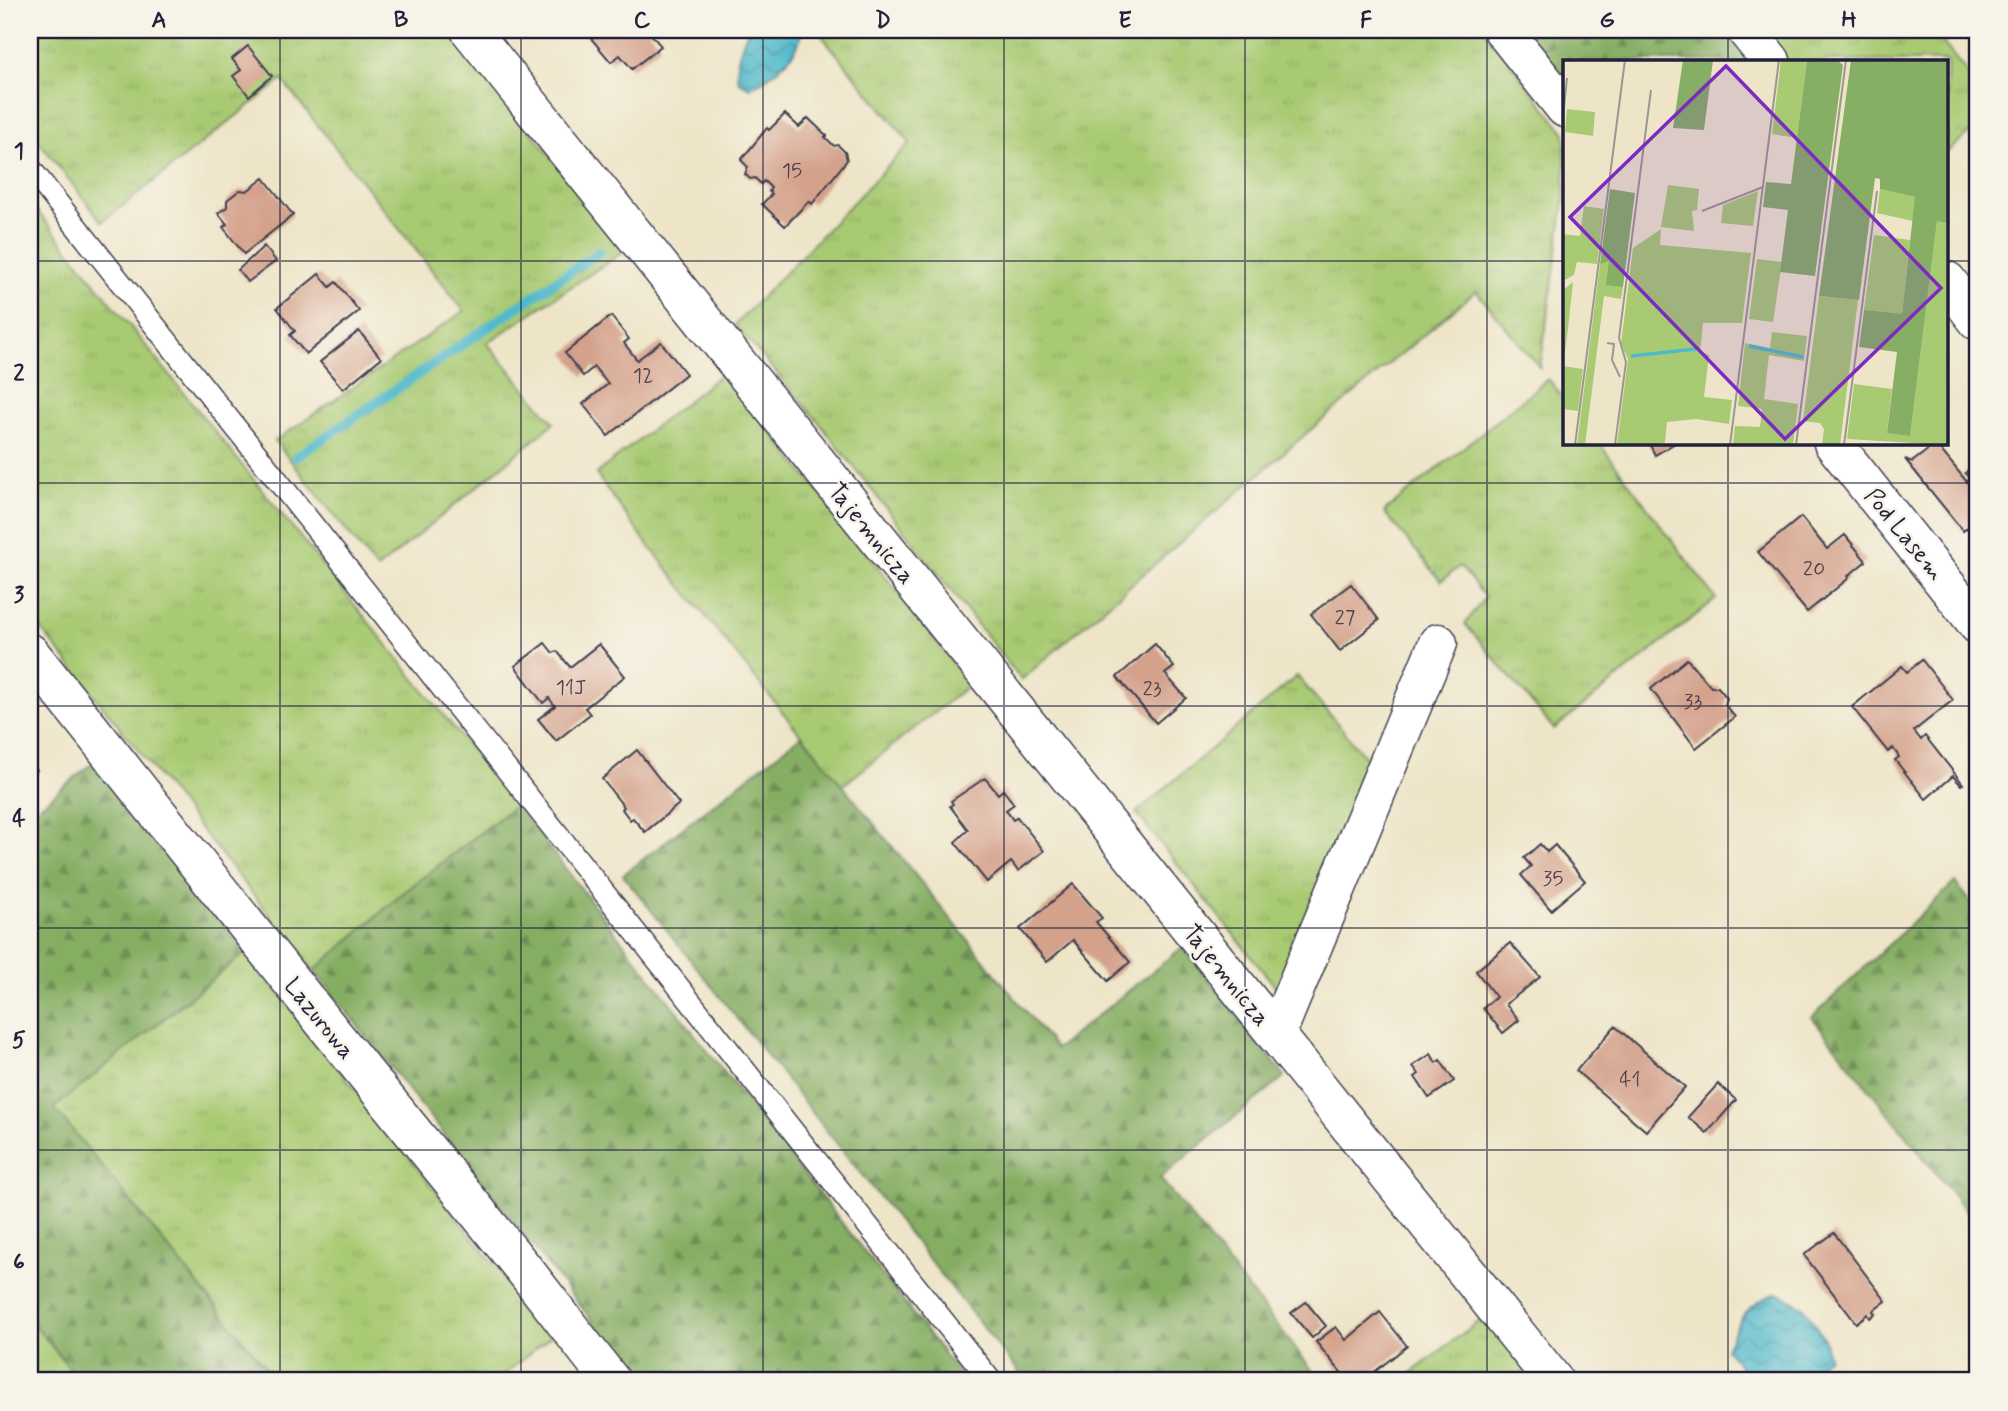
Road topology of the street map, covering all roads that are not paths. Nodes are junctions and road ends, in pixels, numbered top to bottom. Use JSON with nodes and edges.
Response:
{"nodes":[{"id":1,"x":470,"y":30,"type":"edge"},
{"id":2,"x":1503,"y":30,"type":"edge"},
{"id":3,"x":1746,"y":30,"type":"edge"},
{"id":4,"x":1770,"y":60,"type":"edge"},
{"id":5,"x":1563,"y":105,"type":"edge"},
{"id":6,"x":30,"y":168,"type":"edge"},
{"id":7,"x":1948,"y":282,"type":"edge"},
{"id":8,"x":1978,"y":321,"type":"edge"},
{"id":9,"x":1834,"y":444,"type":"edge"},
{"id":10,"x":1978,"y":625,"type":"edge"},
{"id":11,"x":1438,"y":643,"type":"dead end"},
{"id":12,"x":30,"y":653,"type":"edge"},
{"id":13,"x":1276,"y":1035,"type":"junction"},
{"id":14,"x":611,"y":1381,"type":"edge"},
{"id":15,"x":991,"y":1381,"type":"edge"},
{"id":16,"x":1554,"y":1381,"type":"edge"}],
"edges":[{"from":1,"to":13,"type":"street","name":"Tajemnicza"},
{"from":2,"to":5,"type":"street"},
{"from":3,"to":4,"type":"street"},
{"from":6,"to":15,"type":"lane"},
{"from":7,"to":8,"type":"street"},
{"from":9,"to":10,"type":"street","name":"Pod Lasem"},
{"from":11,"to":13,"type":"street","name":"Tajemnicza"},
{"from":12,"to":14,"type":"street","name":"Lazurowa"},
{"from":13,"to":16,"type":"street","name":"Tajemnicza"}]}
